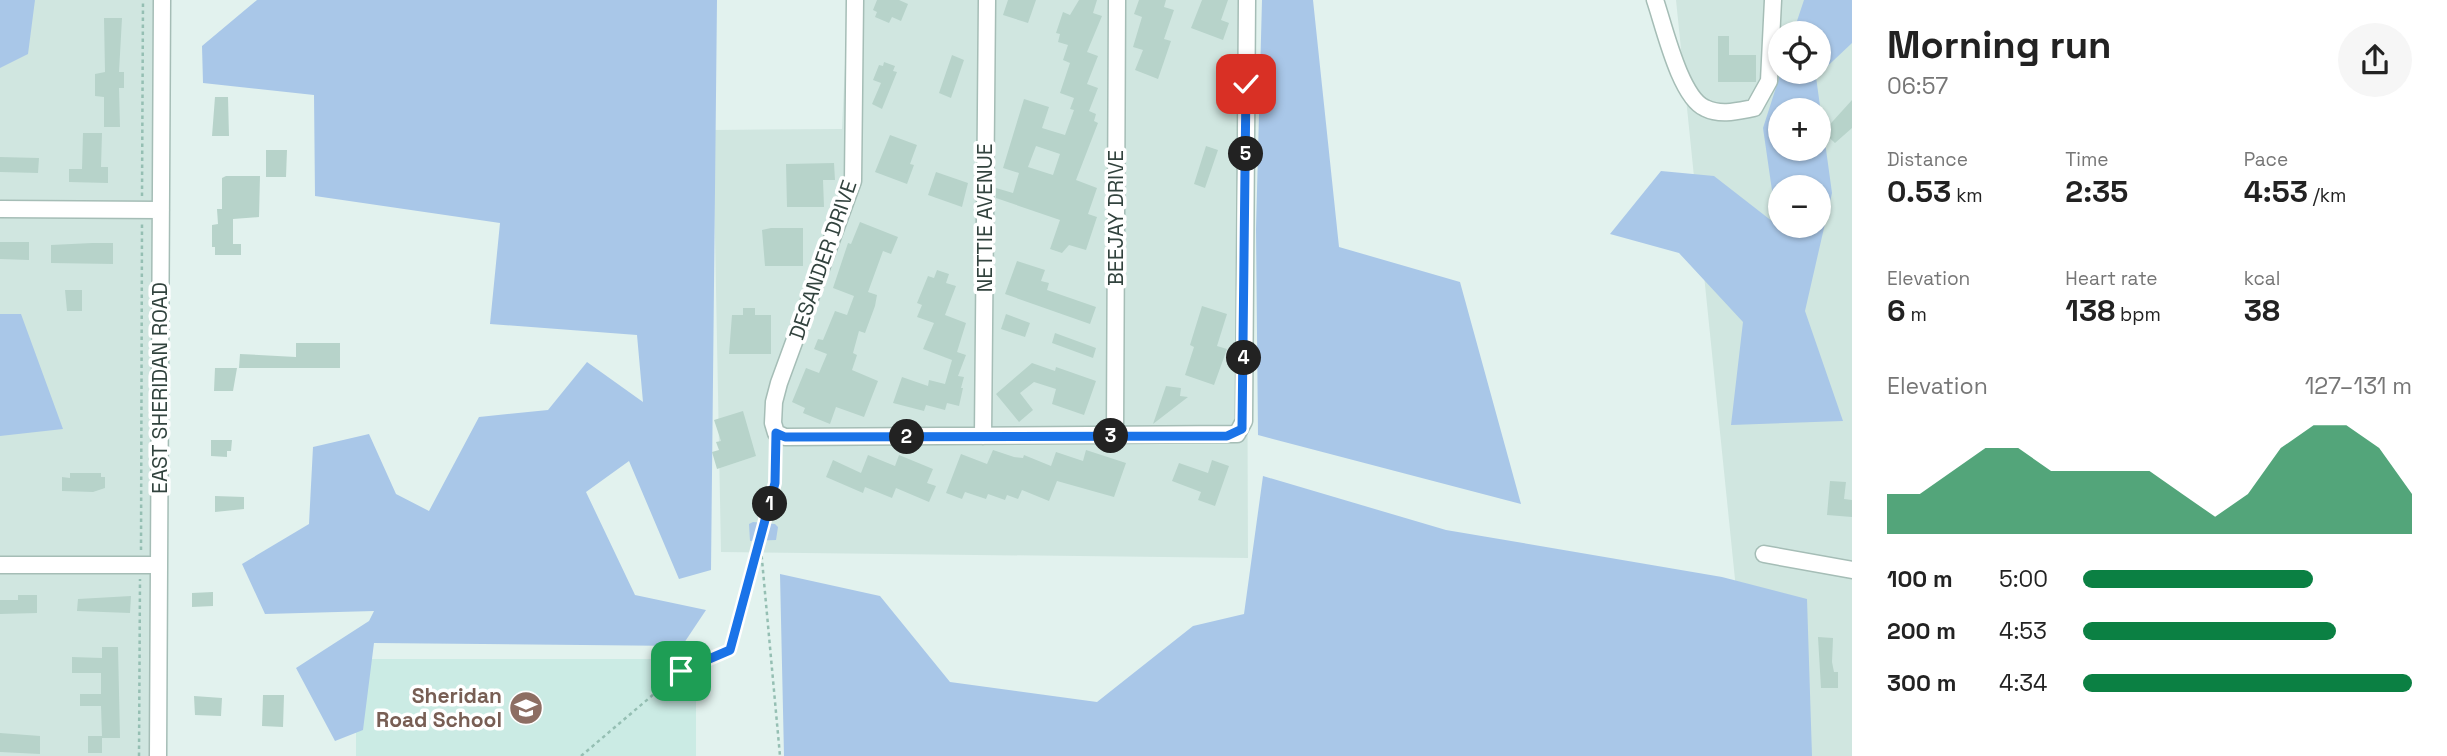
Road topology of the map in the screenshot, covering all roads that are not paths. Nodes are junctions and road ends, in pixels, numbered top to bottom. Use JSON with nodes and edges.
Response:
{"nodes":[{"id":1,"x":162,"y":0,"type":"edge"},
{"id":2,"x":855,"y":0,"type":"edge"},
{"id":3,"x":987,"y":0,"type":"edge"},
{"id":4,"x":1117,"y":0,"type":"edge"},
{"id":5,"x":1247,"y":0,"type":"edge"},
{"id":6,"x":1655,"y":0,"type":"edge"},
{"id":7,"x":1773,"y":0,"type":"edge"},
{"id":8,"x":0,"y":209,"type":"edge"},
{"id":9,"x":161,"y":210,"type":"junction"},
{"id":10,"x":984,"y":436,"type":"junction"},
{"id":11,"x":1115,"y":436,"type":"junction"},
{"id":12,"x":1764,"y":554,"type":"dead end"},
{"id":13,"x":0,"y":565,"type":"edge"},
{"id":14,"x":159,"y":565,"type":"junction"},
{"id":15,"x":1852,"y":570,"type":"edge"},
{"id":16,"x":158,"y":756,"type":"edge"}],
"edges":[{"from":1,"to":9,"type":"street","name":"EAST SHERIDAN ROAD"},
{"from":2,"to":10,"type":"street","name":"DESANDER DRIVE"},
{"from":3,"to":10,"type":"street","name":"NETTIE AVENUE"},
{"from":4,"to":11,"type":"street","name":"BEEJAY DRIVE"},
{"from":5,"to":11,"type":"street"},
{"from":6,"to":7,"type":"street"},
{"from":8,"to":9,"type":"street"},
{"from":9,"to":14,"type":"street","name":"EAST SHERIDAN ROAD"},
{"from":10,"to":11,"type":"street"},
{"from":12,"to":15,"type":"street"},
{"from":13,"to":14,"type":"street"},
{"from":14,"to":16,"type":"street","name":"EAST SHERIDAN ROAD"}]}
